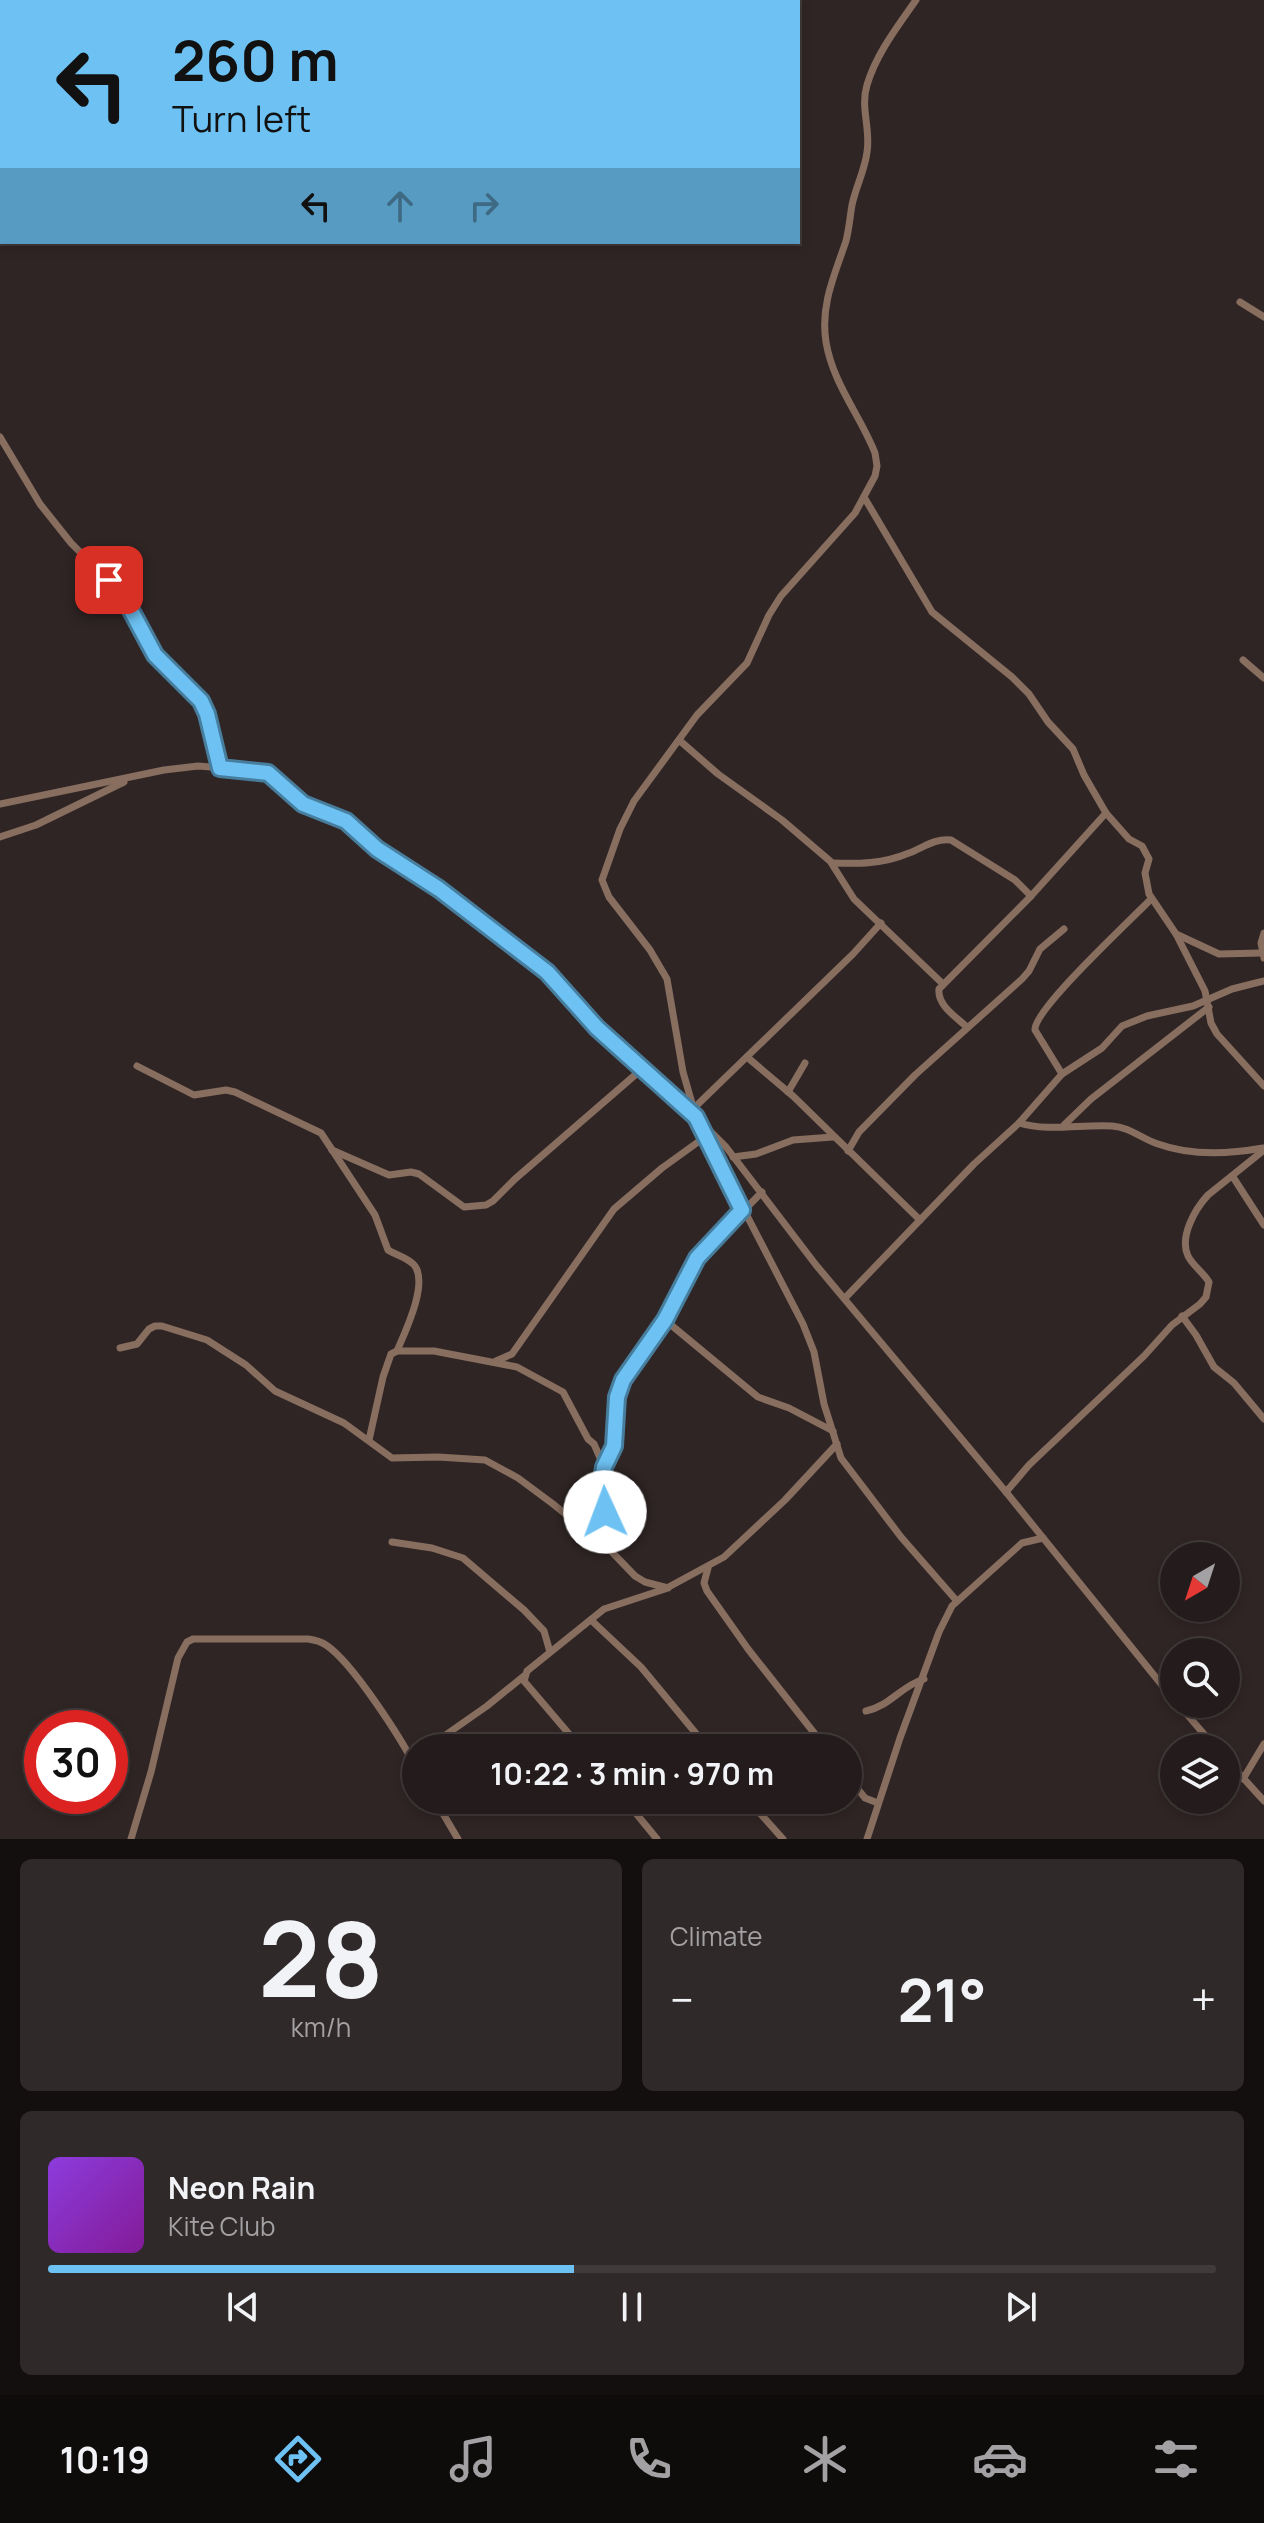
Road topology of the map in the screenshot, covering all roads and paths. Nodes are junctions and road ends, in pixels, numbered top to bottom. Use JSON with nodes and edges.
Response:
{"nodes":[{"id":1,"x":916,"y":0,"type":"edge"},
{"id":2,"x":1240,"y":302,"type":"dead end"},
{"id":3,"x":1264,"y":317,"type":"edge"},
{"id":4,"x":0,"y":437,"type":"edge"},
{"id":5,"x":864,"y":497,"type":"junction"},
{"id":6,"x":1243,"y":660,"type":"dead end"},
{"id":7,"x":1264,"y":678,"type":"edge"},
{"id":8,"x":679,"y":740,"type":"junction"},
{"id":9,"x":220,"y":768,"type":"junction"},
{"id":10,"x":133,"y":777,"type":"junction"},
{"id":11,"x":0,"y":804,"type":"edge"},
{"id":12,"x":1106,"y":813,"type":"junction"},
{"id":13,"x":0,"y":837,"type":"edge"},
{"id":14,"x":832,"y":863,"type":"junction"},
{"id":15,"x":1031,"y":896,"type":"junction"},
{"id":16,"x":1151,"y":899,"type":"junction"},
{"id":17,"x":881,"y":923,"type":"junction"},
{"id":18,"x":1064,"y":929,"type":"dead end"},
{"id":19,"x":1264,"y":933,"type":"edge"},
{"id":20,"x":1176,"y":934,"type":"junction"},
{"id":21,"x":1263,"y":955,"type":"edge"},
{"id":22,"x":1264,"y":981,"type":"edge"},
{"id":23,"x":943,"y":984,"type":"junction"},
{"id":24,"x":1208,"y":1004,"type":"junction"},
{"id":25,"x":967,"y":1027,"type":"junction"},
{"id":26,"x":747,"y":1057,"type":"junction"},
{"id":27,"x":805,"y":1063,"type":"dead end"},
{"id":28,"x":137,"y":1066,"type":"dead end"},
{"id":29,"x":642,"y":1069,"type":"junction"},
{"id":30,"x":1062,"y":1074,"type":"junction"},
{"id":31,"x":1264,"y":1086,"type":"edge"},
{"id":32,"x":788,"y":1092,"type":"junction"},
{"id":33,"x":695,"y":1113,"type":"junction"},
{"id":34,"x":1019,"y":1123,"type":"junction"},
{"id":35,"x":1064,"y":1125,"type":"junction"},
{"id":36,"x":705,"y":1137,"type":"junction"},
{"id":37,"x":833,"y":1137,"type":"junction"},
{"id":38,"x":1264,"y":1149,"type":"edge"},
{"id":39,"x":332,"y":1150,"type":"junction"},
{"id":40,"x":848,"y":1151,"type":"junction"},
{"id":41,"x":733,"y":1157,"type":"junction"},
{"id":42,"x":1233,"y":1177,"type":"junction"},
{"id":43,"x":762,"y":1192,"type":"junction"},
{"id":44,"x":742,"y":1210,"type":"junction"},
{"id":45,"x":920,"y":1220,"type":"junction"},
{"id":46,"x":1264,"y":1225,"type":"edge"},
{"id":47,"x":845,"y":1298,"type":"junction"},
{"id":48,"x":1182,"y":1316,"type":"junction"},
{"id":49,"x":665,"y":1320,"type":"junction"},
{"id":50,"x":120,"y":1348,"type":"dead end"},
{"id":51,"x":397,"y":1351,"type":"junction"},
{"id":52,"x":494,"y":1361,"type":"junction"},
{"id":53,"x":1264,"y":1419,"type":"edge"},
{"id":54,"x":833,"y":1431,"type":"junction"},
{"id":55,"x":369,"y":1440,"type":"junction"},
{"id":56,"x":837,"y":1444,"type":"junction"},
{"id":57,"x":604,"y":1467,"type":"junction"},
{"id":58,"x":1006,"y":1492,"type":"junction"},
{"id":59,"x":1043,"y":1538,"type":"junction"},
{"id":60,"x":392,"y":1542,"type":"dead end"},
{"id":61,"x":610,"y":1550,"type":"junction"},
{"id":62,"x":708,"y":1568,"type":"junction"},
{"id":63,"x":668,"y":1588,"type":"junction"},
{"id":64,"x":956,"y":1600,"type":"junction"},
{"id":65,"x":591,"y":1620,"type":"junction"},
{"id":66,"x":550,"y":1652,"type":"junction"},
{"id":67,"x":524,"y":1676,"type":"junction"},
{"id":68,"x":924,"y":1679,"type":"junction"},
{"id":69,"x":1160,"y":1682,"type":"edge"},
{"id":70,"x":866,"y":1711,"type":"dead end"},
{"id":71,"x":1190,"y":1718,"type":"edge"},
{"id":72,"x":447,"y":1734,"type":"edge"},
{"id":73,"x":569,"y":1734,"type":"edge"},
{"id":74,"x":696,"y":1734,"type":"edge"},
{"id":75,"x":815,"y":1734,"type":"edge"},
{"id":76,"x":1204,"y":1734,"type":"edge"},
{"id":77,"x":402,"y":1740,"type":"edge"},
{"id":78,"x":1264,"y":1744,"type":"edge"},
{"id":79,"x":1240,"y":1775,"type":"edge"},
{"id":80,"x":1243,"y":1779,"type":"junction"},
{"id":81,"x":862,"y":1794,"type":"edge"},
{"id":82,"x":1264,"y":1801,"type":"edge"},
{"id":83,"x":878,"y":1803,"type":"junction"},
{"id":84,"x":443,"y":1814,"type":"edge"},
{"id":85,"x":636,"y":1814,"type":"edge"},
{"id":86,"x":759,"y":1814,"type":"edge"},
{"id":87,"x":131,"y":1839,"type":"edge"},
{"id":88,"x":458,"y":1839,"type":"edge"},
{"id":89,"x":657,"y":1839,"type":"edge"},
{"id":90,"x":783,"y":1839,"type":"edge"},
{"id":91,"x":867,"y":1839,"type":"edge"}],
"edges":[{"from":1,"to":5,"type":"street"},
{"from":2,"to":3,"type":"street"},
{"from":4,"to":9,"type":"street"},
{"from":5,"to":8,"type":"street"},
{"from":5,"to":12,"type":"street"},
{"from":6,"to":7,"type":"street"},
{"from":8,"to":14,"type":"street"},
{"from":8,"to":33,"type":"street"},
{"from":9,"to":10,"type":"street"},
{"from":9,"to":29,"type":"street"},
{"from":10,"to":11,"type":"street"},
{"from":10,"to":13,"type":"street"},
{"from":12,"to":15,"type":"street"},
{"from":12,"to":16,"type":"street"},
{"from":14,"to":15,"type":"street"},
{"from":14,"to":17,"type":"street"},
{"from":15,"to":23,"type":"street"},
{"from":16,"to":20,"type":"street"},
{"from":16,"to":30,"type":"street"},
{"from":17,"to":23,"type":"street"},
{"from":17,"to":26,"type":"street"},
{"from":18,"to":25,"type":"street"},
{"from":19,"to":21,"type":"street"},
{"from":20,"to":21,"type":"street"},
{"from":20,"to":24,"type":"street"},
{"from":22,"to":24,"type":"street"},
{"from":23,"to":25,"type":"street"},
{"from":24,"to":30,"type":"street"},
{"from":24,"to":31,"type":"street"},
{"from":24,"to":35,"type":"street"},
{"from":25,"to":40,"type":"street"},
{"from":26,"to":32,"type":"street"},
{"from":26,"to":33,"type":"street"},
{"from":27,"to":32,"type":"street"},
{"from":28,"to":39,"type":"street"},
{"from":29,"to":33,"type":"street"},
{"from":29,"to":39,"type":"street"},
{"from":30,"to":34,"type":"street"},
{"from":32,"to":37,"type":"street"},
{"from":33,"to":36,"type":"street"},
{"from":33,"to":41,"type":"street"},
{"from":34,"to":35,"type":"street"},
{"from":34,"to":45,"type":"street"},
{"from":35,"to":38,"type":"street"},
{"from":36,"to":44,"type":"street"},
{"from":36,"to":52,"type":"street"},
{"from":37,"to":40,"type":"street"},
{"from":37,"to":41,"type":"street"},
{"from":38,"to":42,"type":"street"},
{"from":39,"to":51,"type":"street"},
{"from":40,"to":45,"type":"street"},
{"from":41,"to":43,"type":"street"},
{"from":42,"to":46,"type":"street"},
{"from":42,"to":48,"type":"street"},
{"from":43,"to":44,"type":"street"},
{"from":43,"to":47,"type":"street"},
{"from":44,"to":49,"type":"street"},
{"from":44,"to":54,"type":"street"},
{"from":45,"to":47,"type":"street"},
{"from":47,"to":58,"type":"street"},
{"from":48,"to":53,"type":"street"},
{"from":48,"to":58,"type":"street"},
{"from":49,"to":54,"type":"street"},
{"from":49,"to":57,"type":"street"},
{"from":50,"to":55,"type":"street"},
{"from":51,"to":52,"type":"street"},
{"from":51,"to":55,"type":"street"},
{"from":52,"to":57,"type":"street"},
{"from":54,"to":56,"type":"street"},
{"from":55,"to":61,"type":"street"},
{"from":56,"to":62,"type":"street"},
{"from":56,"to":64,"type":"street"},
{"from":57,"to":61,"type":"street"},
{"from":58,"to":59,"type":"street"},
{"from":59,"to":64,"type":"street"},
{"from":59,"to":69,"type":"street"},
{"from":60,"to":66,"type":"street"},
{"from":61,"to":63,"type":"street"},
{"from":62,"to":63,"type":"street"},
{"from":62,"to":75,"type":"street"},
{"from":63,"to":65,"type":"street"},
{"from":64,"to":68,"type":"street"},
{"from":65,"to":66,"type":"street"},
{"from":65,"to":74,"type":"street"},
{"from":66,"to":67,"type":"street"},
{"from":67,"to":72,"type":"street"},
{"from":67,"to":73,"type":"street"},
{"from":68,"to":70,"type":"street"},
{"from":68,"to":83,"type":"street"},
{"from":71,"to":76,"type":"street"},
{"from":77,"to":87,"type":"street"},
{"from":78,"to":80,"type":"street"},
{"from":79,"to":80,"type":"street"},
{"from":80,"to":82,"type":"street"},
{"from":81,"to":83,"type":"street"},
{"from":83,"to":91,"type":"street"},
{"from":84,"to":88,"type":"street"},
{"from":85,"to":89,"type":"street"},
{"from":86,"to":90,"type":"street"}]}
